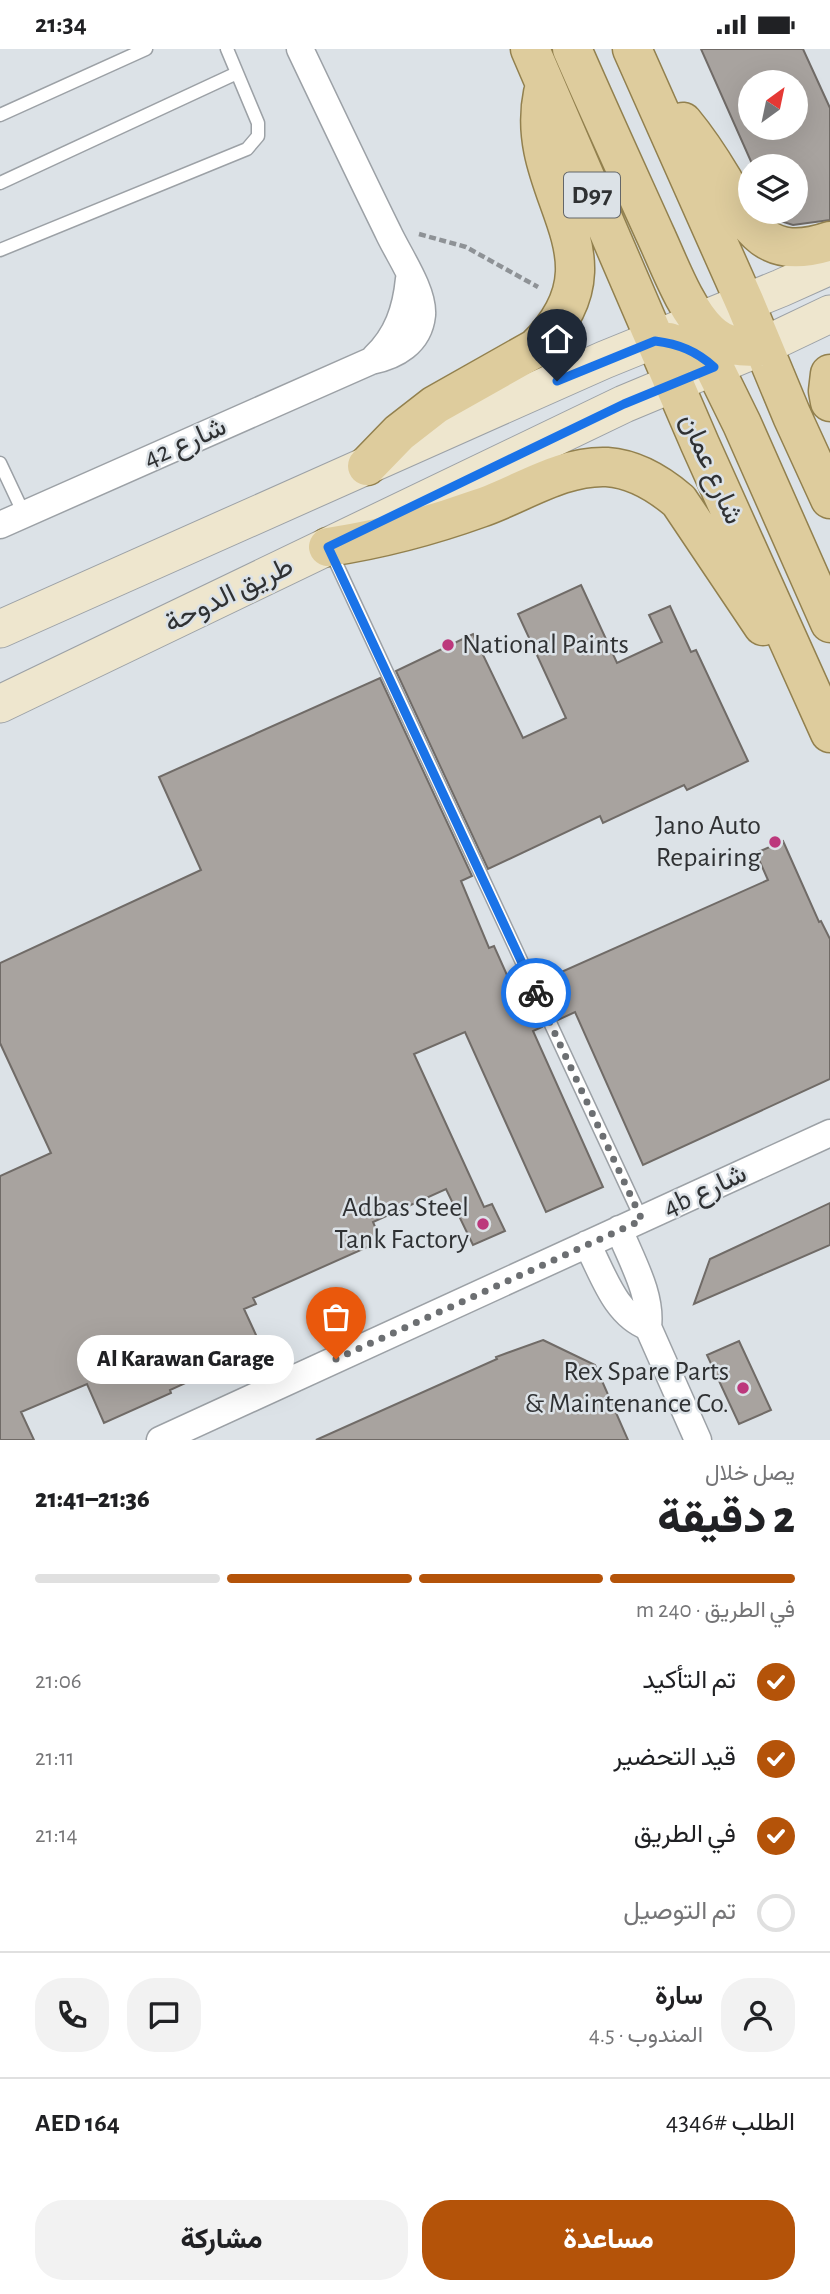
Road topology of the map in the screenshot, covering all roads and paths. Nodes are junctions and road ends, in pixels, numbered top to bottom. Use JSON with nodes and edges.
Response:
{"nodes":[{"id":1,"x":146,"y":49,"type":"edge"},
{"id":2,"x":227,"y":49,"type":"edge"},
{"id":3,"x":300,"y":49,"type":"edge"},
{"id":4,"x":530,"y":49,"type":"edge"},
{"id":5,"x":572,"y":49,"type":"edge"},
{"id":6,"x":632,"y":49,"type":"edge"},
{"id":7,"x":237,"y":73,"type":"junction"},
{"id":8,"x":545,"y":84,"type":"junction"},
{"id":9,"x":649,"y":86,"type":"junction"},
{"id":10,"x":0,"y":115,"type":"edge"},
{"id":11,"x":0,"y":183,"type":"edge"},
{"id":12,"x":387,"y":231,"type":"junction"},
{"id":13,"x":830,"y":241,"type":"edge"},
{"id":14,"x":0,"y":250,"type":"edge"},
{"id":15,"x":830,"y":266,"type":"edge"},
{"id":16,"x":746,"y":303,"type":"junction"},
{"id":17,"x":568,"y":307,"type":"junction"},
{"id":18,"x":830,"y":314,"type":"edge"},
{"id":19,"x":700,"y":322,"type":"junction"},
{"id":20,"x":655,"y":341,"type":"junction"},
{"id":21,"x":763,"y":346,"type":"junction"},
{"id":22,"x":714,"y":367,"type":"junction"},
{"id":23,"x":830,"y":374,"type":"edge"},
{"id":24,"x":674,"y":383,"type":"junction"},
{"id":25,"x":830,"y":402,"type":"edge"},
{"id":26,"x":0,"y":463,"type":"edge"},
{"id":27,"x":367,"y":465,"type":"junction"},
{"id":28,"x":830,"y":499,"type":"edge"},
{"id":29,"x":24,"y":514,"type":"junction"},
{"id":30,"x":0,"y":525,"type":"edge"},
{"id":31,"x":328,"y":547,"type":"junction"},
{"id":32,"x":830,"y":623,"type":"edge"},
{"id":33,"x":0,"y":629,"type":"edge"},
{"id":34,"x":801,"y":670,"type":"junction"},
{"id":35,"x":0,"y":704,"type":"edge"},
{"id":36,"x":830,"y":733,"type":"edge"},
{"id":37,"x":830,"y":1133,"type":"edge"},
{"id":38,"x":630,"y":1224,"type":"junction"},
{"id":39,"x":587,"y":1244,"type":"junction"},
{"id":40,"x":648,"y":1328,"type":"junction"},
{"id":41,"x":160,"y":1440,"type":"edge"},
{"id":42,"x":698,"y":1440,"type":"edge"}],
"edges":[{"from":1,"to":10,"type":"lane"},
{"from":2,"to":7,"type":"lane"},
{"from":3,"to":12,"type":"street"},
{"from":4,"to":8,"type":"main road","name":"شارع عمان","number":"D97"},
{"from":5,"to":19,"type":"main road"},
{"from":6,"to":9,"type":"main road"},
{"from":7,"to":11,"type":"lane"},
{"from":7,"to":14,"type":"lane"},
{"from":8,"to":17,"type":"main road"},
{"from":8,"to":20,"type":"main road","name":"شارع عمان","number":"D97"},
{"from":9,"to":13,"type":"main road"},
{"from":9,"to":16,"type":"main road"},
{"from":12,"to":17,"type":"path"},
{"from":12,"to":29,"type":"street","name":"شارع 42"},
{"from":15,"to":16,"type":"main road"},
{"from":16,"to":19,"type":"main road"},
{"from":16,"to":21,"type":"main road"},
{"from":17,"to":27,"type":"main road"},
{"from":18,"to":21,"type":"main road","name":"طريق الدوحة"},
{"from":19,"to":20,"type":"main road"},
{"from":19,"to":21,"type":"main road"},
{"from":20,"to":22,"type":"main road"},
{"from":20,"to":24,"type":"main road","name":"شارع عمان","number":"D97"},
{"from":20,"to":27,"type":"main road"},
{"from":21,"to":22,"type":"main road","name":"طريق الدوحة"},
{"from":21,"to":28,"type":"main road"},
{"from":22,"to":24,"type":"main road","name":"طريق الدوحة"},
{"from":22,"to":32,"type":"main road"},
{"from":23,"to":25,"type":"main road"},
{"from":24,"to":31,"type":"main road","name":"طريق الدوحة"},
{"from":24,"to":34,"type":"main road","name":"شارع عمان","number":"D97"},
{"from":26,"to":29,"type":"lane"},
{"from":27,"to":33,"type":"main road"},
{"from":29,"to":30,"type":"street","name":"شارع 42"},
{"from":31,"to":34,"type":"main road"},
{"from":31,"to":35,"type":"main road","name":"طريق الدوحة"},
{"from":31,"to":38,"type":"lane"},
{"from":34,"to":36,"type":"main road","name":"شارع عمان","number":"D97"},
{"from":37,"to":38,"type":"street","name":"4b شارع"},
{"from":38,"to":39,"type":"street","name":"4b شارع"},
{"from":38,"to":40,"type":"street"},
{"from":39,"to":40,"type":"street"},
{"from":39,"to":41,"type":"street","name":"4b شارع"},
{"from":40,"to":42,"type":"street"}]}
